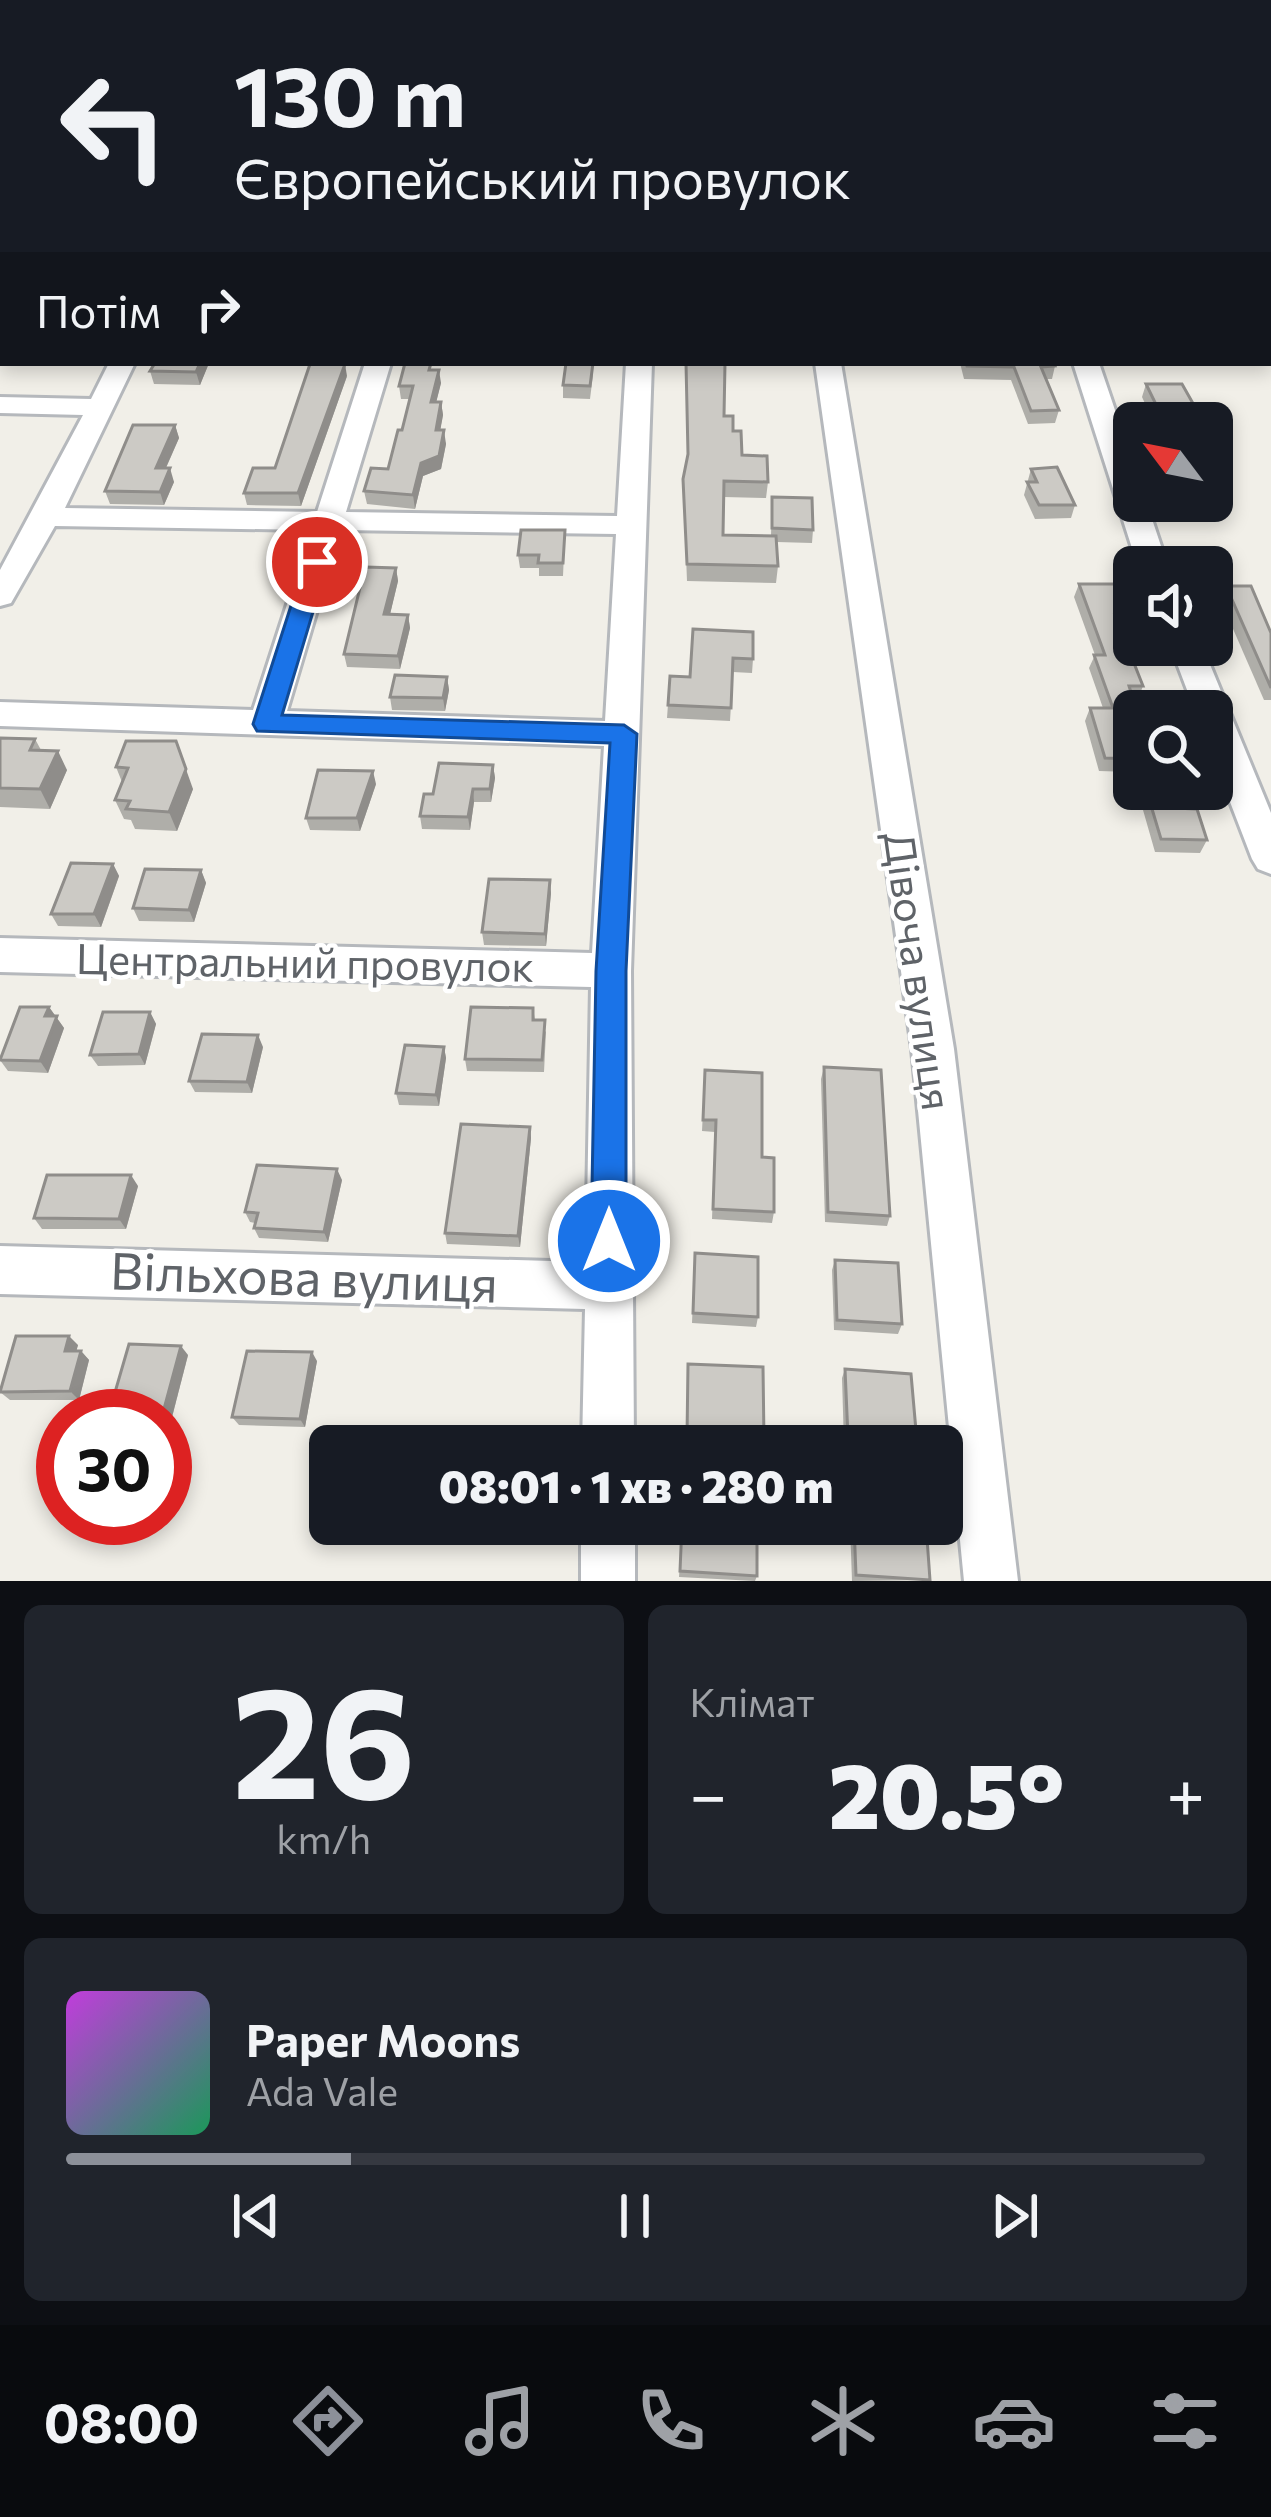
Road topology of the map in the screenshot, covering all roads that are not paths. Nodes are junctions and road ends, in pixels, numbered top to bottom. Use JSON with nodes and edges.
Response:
{"nodes":[{"id":1,"x":120,"y":366,"type":"edge"},
{"id":2,"x":377,"y":366,"type":"edge"},
{"id":3,"x":639,"y":366,"type":"edge"},
{"id":4,"x":828,"y":366,"type":"edge"},
{"id":5,"x":1087,"y":366,"type":"edge"},
{"id":6,"x":0,"y":405,"type":"edge"},
{"id":7,"x":100,"y":407,"type":"junction"},
{"id":8,"x":329,"y":522,"type":"junction"},
{"id":9,"x":628,"y":525,"type":"junction"},
{"id":10,"x":40,"y":526,"type":"junction"},
{"id":11,"x":0,"y":533,"type":"edge"},
{"id":12,"x":1146,"y":546,"type":"edge"},
{"id":13,"x":0,"y":596,"type":"edge"},
{"id":14,"x":1194,"y":666,"type":"edge"},
{"id":15,"x":0,"y":714,"type":"edge"},
{"id":16,"x":266,"y":724,"type":"junction"},
{"id":17,"x":624,"y":734,"type":"junction"},
{"id":18,"x":1271,"y":859,"type":"edge"},
{"id":19,"x":0,"y":955,"type":"edge"},
{"id":20,"x":611,"y":971,"type":"junction"},
{"id":21,"x":0,"y":1270,"type":"edge"},
{"id":22,"x":608,"y":1286,"type":"junction"},
{"id":23,"x":608,"y":1425,"type":"edge"},
{"id":24,"x":608,"y":1545,"type":"edge"},
{"id":25,"x":608,"y":1581,"type":"edge"},
{"id":26,"x":991,"y":1581,"type":"edge"}],
"edges":[{"from":1,"to":7,"type":"street"},
{"from":2,"to":8,"type":"street"},
{"from":3,"to":9,"type":"street"},
{"from":4,"to":26,"type":"street","name":"Дівоча вулиця"},
{"from":5,"to":12,"type":"street"},
{"from":6,"to":7,"type":"street"},
{"from":7,"to":10,"type":"street"},
{"from":8,"to":9,"type":"street"},
{"from":8,"to":10,"type":"street"},
{"from":8,"to":16,"type":"street"},
{"from":9,"to":17,"type":"street"},
{"from":10,"to":11,"type":"street"},
{"from":10,"to":13,"type":"street"},
{"from":14,"to":18,"type":"street"},
{"from":15,"to":16,"type":"street"},
{"from":16,"to":17,"type":"street"},
{"from":17,"to":20,"type":"street"},
{"from":19,"to":20,"type":"street","name":"Центральний провулок"},
{"from":20,"to":22,"type":"street"},
{"from":21,"to":22,"type":"street","name":"Вільхова вулиця"},
{"from":22,"to":23,"type":"street"},
{"from":24,"to":25,"type":"street"}]}
